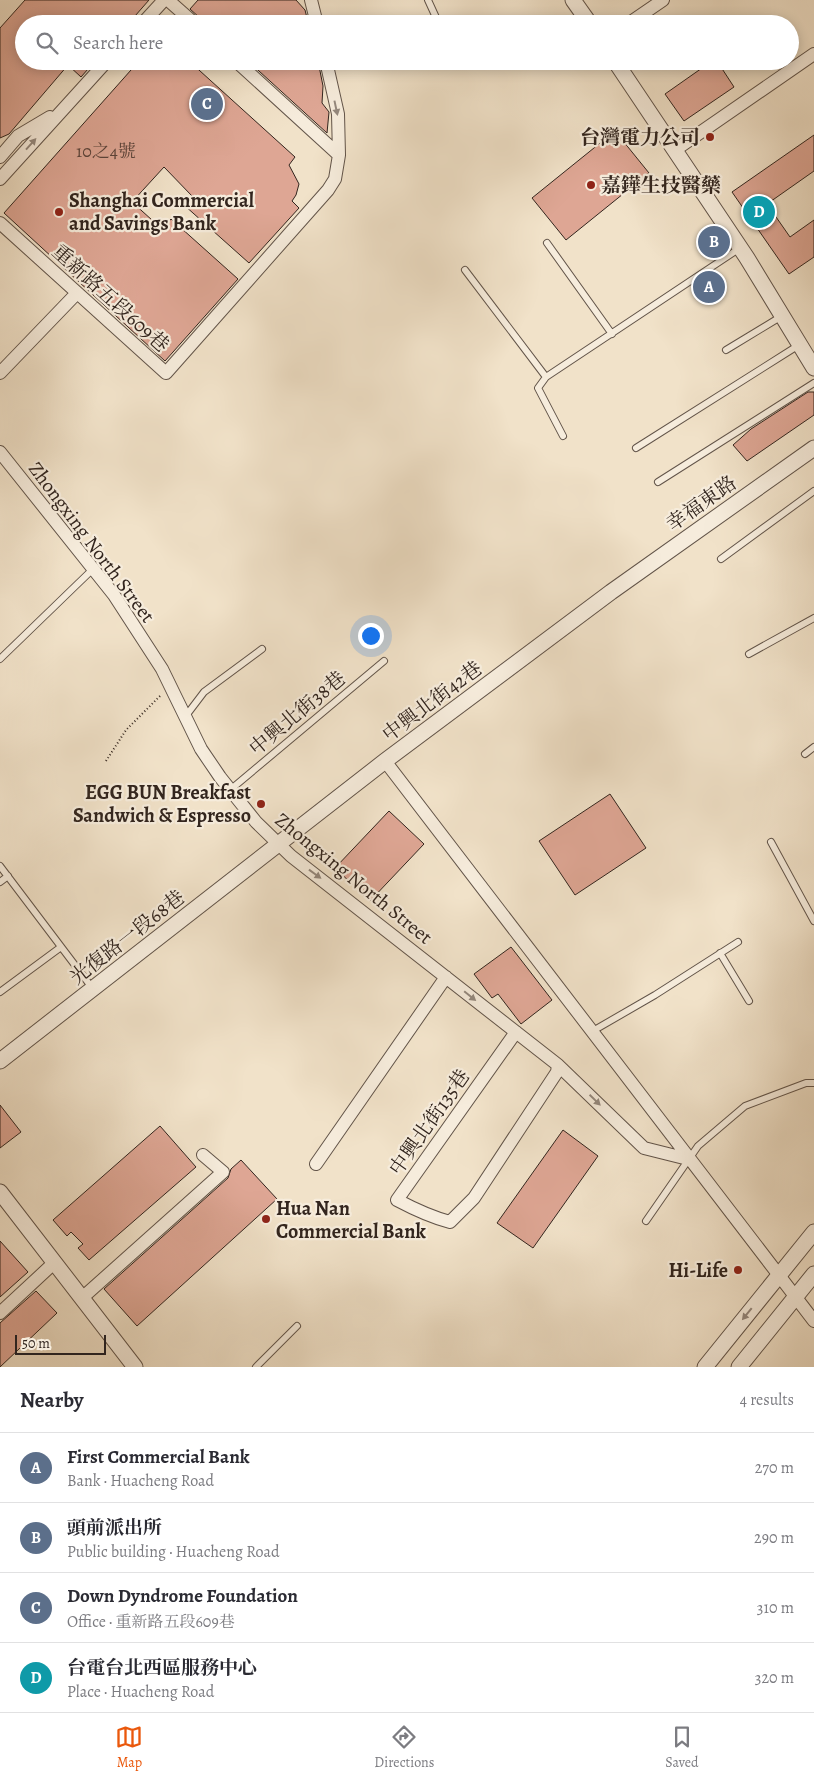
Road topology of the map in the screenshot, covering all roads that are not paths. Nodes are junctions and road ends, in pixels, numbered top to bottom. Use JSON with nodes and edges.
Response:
{"nodes":[{"id":1,"x":164,"y":0,"type":"edge"},
{"id":2,"x":168,"y":0,"type":"edge"},
{"id":3,"x":310,"y":0,"type":"edge"},
{"id":4,"x":428,"y":0,"type":"edge"},
{"id":5,"x":573,"y":0,"type":"edge"},
{"id":6,"x":663,"y":0,"type":"edge"},
{"id":7,"x":150,"y":15,"type":"edge"},
{"id":8,"x":185,"y":15,"type":"edge"},
{"id":9,"x":314,"y":15,"type":"edge"},
{"id":10,"x":435,"y":15,"type":"edge"},
{"id":11,"x":584,"y":15,"type":"edge"},
{"id":12,"x":641,"y":15,"type":"edge"},
{"id":13,"x":812,"y":58,"type":"edge"},
{"id":14,"x":799,"y":67,"type":"edge"},
{"id":15,"x":99,"y":70,"type":"edge"},
{"id":16,"x":246,"y":70,"type":"edge"},
{"id":17,"x":328,"y":70,"type":"edge"},
{"id":18,"x":621,"y":70,"type":"edge"},
{"id":19,"x":794,"y":70,"type":"edge"},
{"id":20,"x":63,"y":109,"type":"junction"},
{"id":21,"x":675,"y":150,"type":"junction"},
{"id":22,"x":340,"y":155,"type":"junction"},
{"id":23,"x":0,"y":157,"type":"edge"},
{"id":24,"x":0,"y":179,"type":"edge"},
{"id":25,"x":0,"y":223,"type":"edge"},
{"id":26,"x":547,"y":243,"type":"dead end"},
{"id":27,"x":740,"y":248,"type":"junction"},
{"id":28,"x":465,"y":270,"type":"dead end"},
{"id":29,"x":77,"y":293,"type":"junction"},
{"id":30,"x":783,"y":316,"type":"junction"},
{"id":31,"x":612,"y":334,"type":"junction"},
{"id":32,"x":800,"y":345,"type":"junction"},
{"id":33,"x":726,"y":350,"type":"dead end"},
{"id":34,"x":814,"y":368,"type":"edge"},
{"id":35,"x":0,"y":373,"type":"edge"},
{"id":36,"x":546,"y":377,"type":"junction"},
{"id":37,"x":814,"y":383,"type":"edge"},
{"id":38,"x":563,"y":436,"type":"dead end"},
{"id":39,"x":636,"y":448,"type":"dead end"},
{"id":40,"x":814,"y":448,"type":"edge"},
{"id":41,"x":0,"y":452,"type":"edge"},
{"id":42,"x":658,"y":482,"type":"dead end"},
{"id":43,"x":814,"y":491,"type":"edge"},
{"id":44,"x":720,"y":559,"type":"dead end"},
{"id":45,"x":93,"y":569,"type":"junction"},
{"id":46,"x":611,"y":592,"type":"joint"},
{"id":47,"x":814,"y":618,"type":"edge"},
{"id":48,"x":262,"y":649,"type":"dead end"},
{"id":49,"x":749,"y":654,"type":"dead end"},
{"id":50,"x":0,"y":659,"type":"edge"},
{"id":51,"x":384,"y":661,"type":"dead end"},
{"id":52,"x":185,"y":717,"type":"junction"},
{"id":53,"x":814,"y":748,"type":"edge"},
{"id":54,"x":805,"y":754,"type":"dead end"},
{"id":55,"x":385,"y":761,"type":"junction"},
{"id":56,"x":230,"y":790,"type":"junction"},
{"id":57,"x":771,"y":842,"type":"dead end"},
{"id":58,"x":278,"y":844,"type":"junction"},
{"id":59,"x":0,"y":866,"type":"edge"},
{"id":60,"x":8,"y":876,"type":"junction"},
{"id":61,"x":0,"y":882,"type":"edge"},
{"id":62,"x":814,"y":921,"type":"edge"},
{"id":63,"x":738,"y":942,"type":"dead end"},
{"id":64,"x":61,"y":947,"type":"junction"},
{"id":65,"x":720,"y":953,"type":"junction"},
{"id":66,"x":446,"y":977,"type":"junction"},
{"id":67,"x":93,"y":989,"type":"junction"},
{"id":68,"x":0,"y":992,"type":"edge"},
{"id":69,"x":749,"y":1000,"type":"dead end"},
{"id":70,"x":516,"y":1032,"type":"junction"},
{"id":71,"x":591,"y":1032,"type":"junction"},
{"id":72,"x":0,"y":1061,"type":"edge"},
{"id":73,"x":558,"y":1065,"type":"junction"},
{"id":74,"x":814,"y":1082,"type":"edge"},
{"id":75,"x":203,"y":1155,"type":"dead end"},
{"id":76,"x":688,"y":1159,"type":"junction"},
{"id":77,"x":316,"y":1164,"type":"dead end"},
{"id":78,"x":0,"y":1192,"type":"edge"},
{"id":79,"x":646,"y":1221,"type":"dead end"},
{"id":80,"x":814,"y":1232,"type":"edge"},
{"id":81,"x":55,"y":1262,"type":"junction"},
{"id":82,"x":814,"y":1274,"type":"edge"},
{"id":83,"x":778,"y":1276,"type":"junction"},
{"id":84,"x":795,"y":1297,"type":"junction"},
{"id":85,"x":82,"y":1298,"type":"junction"},
{"id":86,"x":0,"y":1313,"type":"edge"},
{"id":87,"x":814,"y":1321,"type":"edge"},
{"id":88,"x":297,"y":1326,"type":"dead end"},
{"id":89,"x":135,"y":1367,"type":"edge"},
{"id":90,"x":256,"y":1367,"type":"edge"},
{"id":91,"x":704,"y":1367,"type":"edge"},
{"id":92,"x":739,"y":1367,"type":"edge"}],
"edges":[{"from":1,"to":7,"type":"street"},
{"from":2,"to":8,"type":"street"},
{"from":3,"to":9,"type":"street"},
{"from":4,"to":10,"type":"lane"},
{"from":5,"to":11,"type":"street"},
{"from":6,"to":12,"type":"street"},
{"from":13,"to":14,"type":"street"},
{"from":15,"to":20,"type":"street"},
{"from":16,"to":22,"type":"street"},
{"from":17,"to":22,"type":"street","name":"重新路五段609巷","one_way":true},
{"from":18,"to":21,"type":"street"},
{"from":19,"to":21,"type":"street"},
{"from":20,"to":23,"type":"street"},
{"from":24,"to":20,"type":"street","one_way":true},
{"from":21,"to":27,"type":"street"},
{"from":22,"to":29,"type":"street","name":"重新路五段609巷"},
{"from":25,"to":29,"type":"street","name":"重新路五段609巷"},
{"from":26,"to":31,"type":"lane"},
{"from":27,"to":30,"type":"street"},
{"from":27,"to":31,"type":"lane"},
{"from":28,"to":36,"type":"lane"},
{"from":29,"to":35,"type":"street"},
{"from":30,"to":32,"type":"street"},
{"from":30,"to":33,"type":"lane"},
{"from":31,"to":36,"type":"lane"},
{"from":32,"to":34,"type":"street"},
{"from":32,"to":39,"type":"lane"},
{"from":36,"to":38,"type":"lane"},
{"from":37,"to":42,"type":"lane"},
{"from":40,"to":46,"type":"street","name":"幸福東路"},
{"from":41,"to":45,"type":"street","name":"Zhongxing North Street"},
{"from":43,"to":44,"type":"lane"},
{"from":45,"to":50,"type":"lane"},
{"from":45,"to":52,"type":"street","name":"Zhongxing North Street"},
{"from":46,"to":55,"type":"street","name":"中興北街42巷"},
{"from":47,"to":49,"type":"lane"},
{"from":48,"to":52,"type":"lane"},
{"from":51,"to":56,"type":"lane","name":"中興北街38巷"},
{"from":52,"to":56,"type":"street","name":"Zhongxing North Street"},
{"from":53,"to":54,"type":"lane"},
{"from":55,"to":58,"type":"street","name":"中興北街42巷"},
{"from":55,"to":71,"type":"street"},
{"from":56,"to":58,"type":"street","name":"Zhongxing North Street"},
{"from":57,"to":62,"type":"lane"},
{"from":58,"to":66,"type":"street","name":"Zhongxing North Street","one_way":true},
{"from":58,"to":67,"type":"street","name":"光復路一段68巷"},
{"from":59,"to":60,"type":"lane"},
{"from":60,"to":61,"type":"lane"},
{"from":60,"to":64,"type":"lane"},
{"from":63,"to":65,"type":"lane"},
{"from":64,"to":67,"type":"lane"},
{"from":64,"to":68,"type":"lane"},
{"from":65,"to":69,"type":"lane"},
{"from":65,"to":71,"type":"lane"},
{"from":66,"to":70,"type":"street","name":"Zhongxing North Street","one_way":true},
{"from":66,"to":77,"type":"street"},
{"from":67,"to":72,"type":"street","name":"光復路一段68巷"},
{"from":70,"to":73,"type":"street","name":"Zhongxing North Street"},
{"from":70,"to":73,"type":"street","name":"中興北街135巷"},
{"from":71,"to":76,"type":"street"},
{"from":73,"to":76,"type":"street","name":"Zhongxing North Street","one_way":true},
{"from":74,"to":76,"type":"lane"},
{"from":75,"to":85,"type":"street"},
{"from":76,"to":79,"type":"lane"},
{"from":76,"to":83,"type":"street"},
{"from":78,"to":81,"type":"street"},
{"from":80,"to":83,"type":"street"},
{"from":81,"to":85,"type":"street"},
{"from":81,"to":86,"type":"street"},
{"from":82,"to":84,"type":"street"},
{"from":83,"to":84,"type":"street"},
{"from":83,"to":91,"type":"street","one_way":true},
{"from":84,"to":87,"type":"street"},
{"from":84,"to":92,"type":"street"},
{"from":85,"to":89,"type":"street"},
{"from":88,"to":90,"type":"lane"}]}
